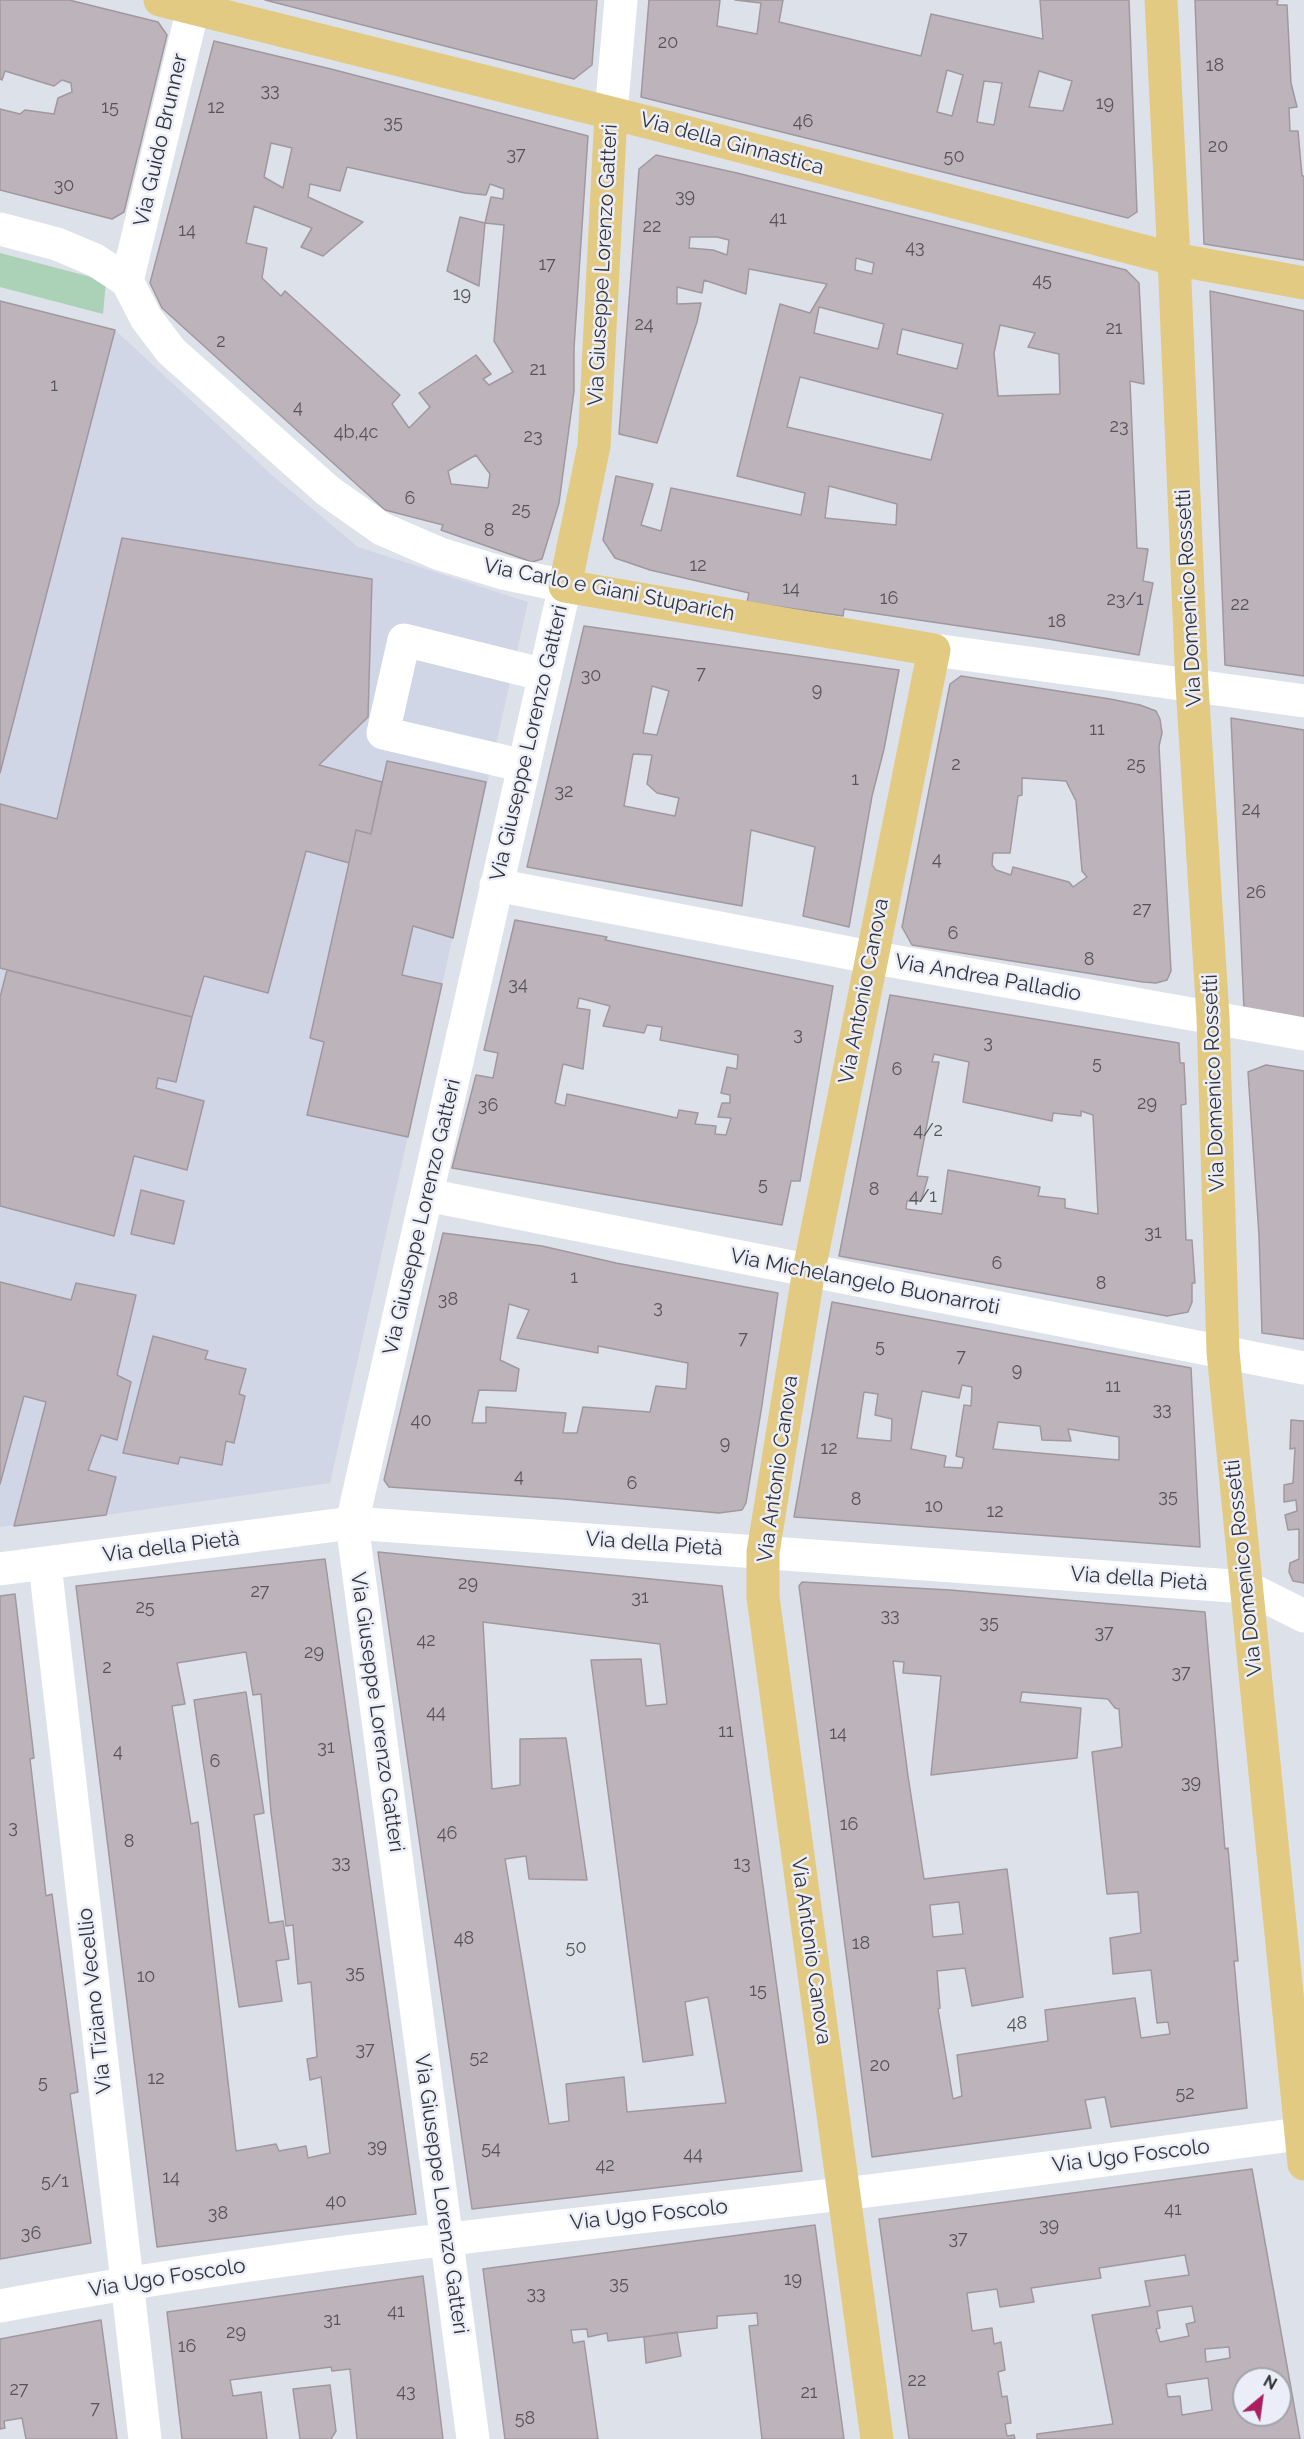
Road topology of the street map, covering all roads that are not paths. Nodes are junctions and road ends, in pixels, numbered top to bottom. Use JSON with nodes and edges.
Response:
{"nodes":[{"id":1,"x":160,"y":0,"type":"edge"},
{"id":2,"x":621,"y":0,"type":"edge"},
{"id":3,"x":1161,"y":0,"type":"edge"},
{"id":4,"x":194,"y":4,"type":"edge"},
{"id":5,"x":611,"y":113,"type":"junction"},
{"id":6,"x":0,"y":229,"type":"edge"},
{"id":7,"x":1174,"y":259,"type":"junction"},
{"id":8,"x":128,"y":281,"type":"junction"},
{"id":9,"x":1304,"y":284,"type":"edge"},
{"id":10,"x":565,"y":586,"type":"junction"},
{"id":11,"x":934,"y":650,"type":"junction"},
{"id":12,"x":545,"y":675,"type":"junction"},
{"id":13,"x":1192,"y":685,"type":"junction"},
{"id":14,"x":1304,"y":701,"type":"edge"},
{"id":15,"x":524,"y":766,"type":"junction"},
{"id":16,"x":496,"y":885,"type":"junction"},
{"id":17,"x":870,"y":957,"type":"junction"},
{"id":18,"x":1213,"y":1017,"type":"junction"},
{"id":19,"x":1304,"y":1034,"type":"edge"},
{"id":20,"x":427,"y":1195,"type":"junction"},
{"id":21,"x":809,"y":1270,"type":"junction"},
{"id":22,"x":1223,"y":1352,"type":"junction"},
{"id":23,"x":1304,"y":1368,"type":"edge"},
{"id":24,"x":352,"y":1523,"type":"junction"},
{"id":25,"x":763,"y":1552,"type":"junction"},
{"id":26,"x":45,"y":1564,"type":"junction"},
{"id":27,"x":0,"y":1569,"type":"edge"},
{"id":28,"x":1246,"y":1587,"type":"junction"},
{"id":29,"x":1304,"y":1616,"type":"edge"},
{"id":30,"x":1302,"y":2149,"type":"edge"},
{"id":31,"x":844,"y":2194,"type":"junction"},
{"id":32,"x":447,"y":2238,"type":"junction"},
{"id":33,"x":127,"y":2282,"type":"junction"},
{"id":34,"x":0,"y":2306,"type":"edge"},
{"id":35,"x":145,"y":2439,"type":"edge"},
{"id":36,"x":473,"y":2439,"type":"edge"},
{"id":37,"x":877,"y":2439,"type":"edge"}],
"edges":[{"from":1,"to":4,"type":"main road","name":"Via della Ginnastica"},
{"from":2,"to":5,"type":"street","name":"Via Giuseppe Lorenzo Gatteri"},
{"from":3,"to":7,"type":"main road","name":"Via Domenico Rossetti"},
{"from":4,"to":5,"type":"main road","name":"Via della Ginnastica"},
{"from":4,"to":8,"type":"street","name":"Via Guido Brunner"},
{"from":5,"to":7,"type":"main road","name":"Via della Ginnastica"},
{"from":5,"to":10,"type":"main road","name":"Via Giuseppe Lorenzo Gatteri"},
{"from":6,"to":8,"type":"street"},
{"from":7,"to":9,"type":"main road","name":"Via della Ginnastica"},
{"from":7,"to":13,"type":"main road","name":"Via Domenico Rossetti"},
{"from":8,"to":10,"type":"street","name":"Via Carlo e Giani Stuparich"},
{"from":10,"to":11,"type":"main road","name":"Via Carlo e Giani Stuparich"},
{"from":10,"to":12,"type":"street","name":"Via Giuseppe Lorenzo Gatteri"},
{"from":11,"to":13,"type":"street","name":"Via Carlo e Giani Stuparich"},
{"from":11,"to":17,"type":"main road","name":"Via Antonio Canova"},
{"from":12,"to":15,"type":"street","name":"Via Giuseppe Lorenzo Gatteri"},
{"from":12,"to":15,"type":"street"},
{"from":13,"to":14,"type":"street","name":"Via Carlo e Giani Stuparich"},
{"from":13,"to":18,"type":"main road","name":"Via Domenico Rossetti"},
{"from":15,"to":16,"type":"street","name":"Via Giuseppe Lorenzo Gatteri"},
{"from":16,"to":17,"type":"street","name":"Via Andrea Palladio"},
{"from":16,"to":20,"type":"street","name":"Via Giuseppe Lorenzo Gatteri"},
{"from":17,"to":18,"type":"street","name":"Via Andrea Palladio"},
{"from":17,"to":21,"type":"main road","name":"Via Antonio Canova"},
{"from":18,"to":19,"type":"street","name":"Via Andrea Palladio"},
{"from":18,"to":22,"type":"main road","name":"Via Domenico Rossetti"},
{"from":20,"to":21,"type":"street","name":"Via Michelangelo Buonarroti"},
{"from":20,"to":24,"type":"street","name":"Via Giuseppe Lorenzo Gatteri"},
{"from":21,"to":22,"type":"street","name":"Via Michelangelo Buonarroti"},
{"from":21,"to":25,"type":"main road","name":"Via Antonio Canova"},
{"from":22,"to":23,"type":"street","name":"Via Michelangelo Buonarroti"},
{"from":22,"to":28,"type":"main road","name":"Via Domenico Rossetti"},
{"from":24,"to":25,"type":"street","name":"Via della Pietà"},
{"from":24,"to":26,"type":"street","name":"Via della Pietà"},
{"from":24,"to":32,"type":"street","name":"Via Giuseppe Lorenzo Gatteri"},
{"from":25,"to":28,"type":"street","name":"Via della Pietà"},
{"from":25,"to":31,"type":"main road","name":"Via Antonio Canova"},
{"from":26,"to":27,"type":"street","name":"Via della Pietà"},
{"from":26,"to":33,"type":"street","name":"Via Tiziano Vecellio"},
{"from":28,"to":29,"type":"street","name":"Via della Pietà"},
{"from":28,"to":30,"type":"main road","name":"Via Domenico Rossetti"},
{"from":30,"to":31,"type":"street","name":"Via Ugo Foscolo"},
{"from":31,"to":32,"type":"street","name":"Via Ugo Foscolo"},
{"from":31,"to":37,"type":"main road","name":"Via Antonio Canova"},
{"from":32,"to":33,"type":"street","name":"Via Ugo Foscolo"},
{"from":32,"to":36,"type":"street","name":"Via Giuseppe Lorenzo Gatteri"},
{"from":33,"to":34,"type":"street","name":"Via Ugo Foscolo"},
{"from":33,"to":35,"type":"street","name":"Via Tiziano Vecellio"}]}
